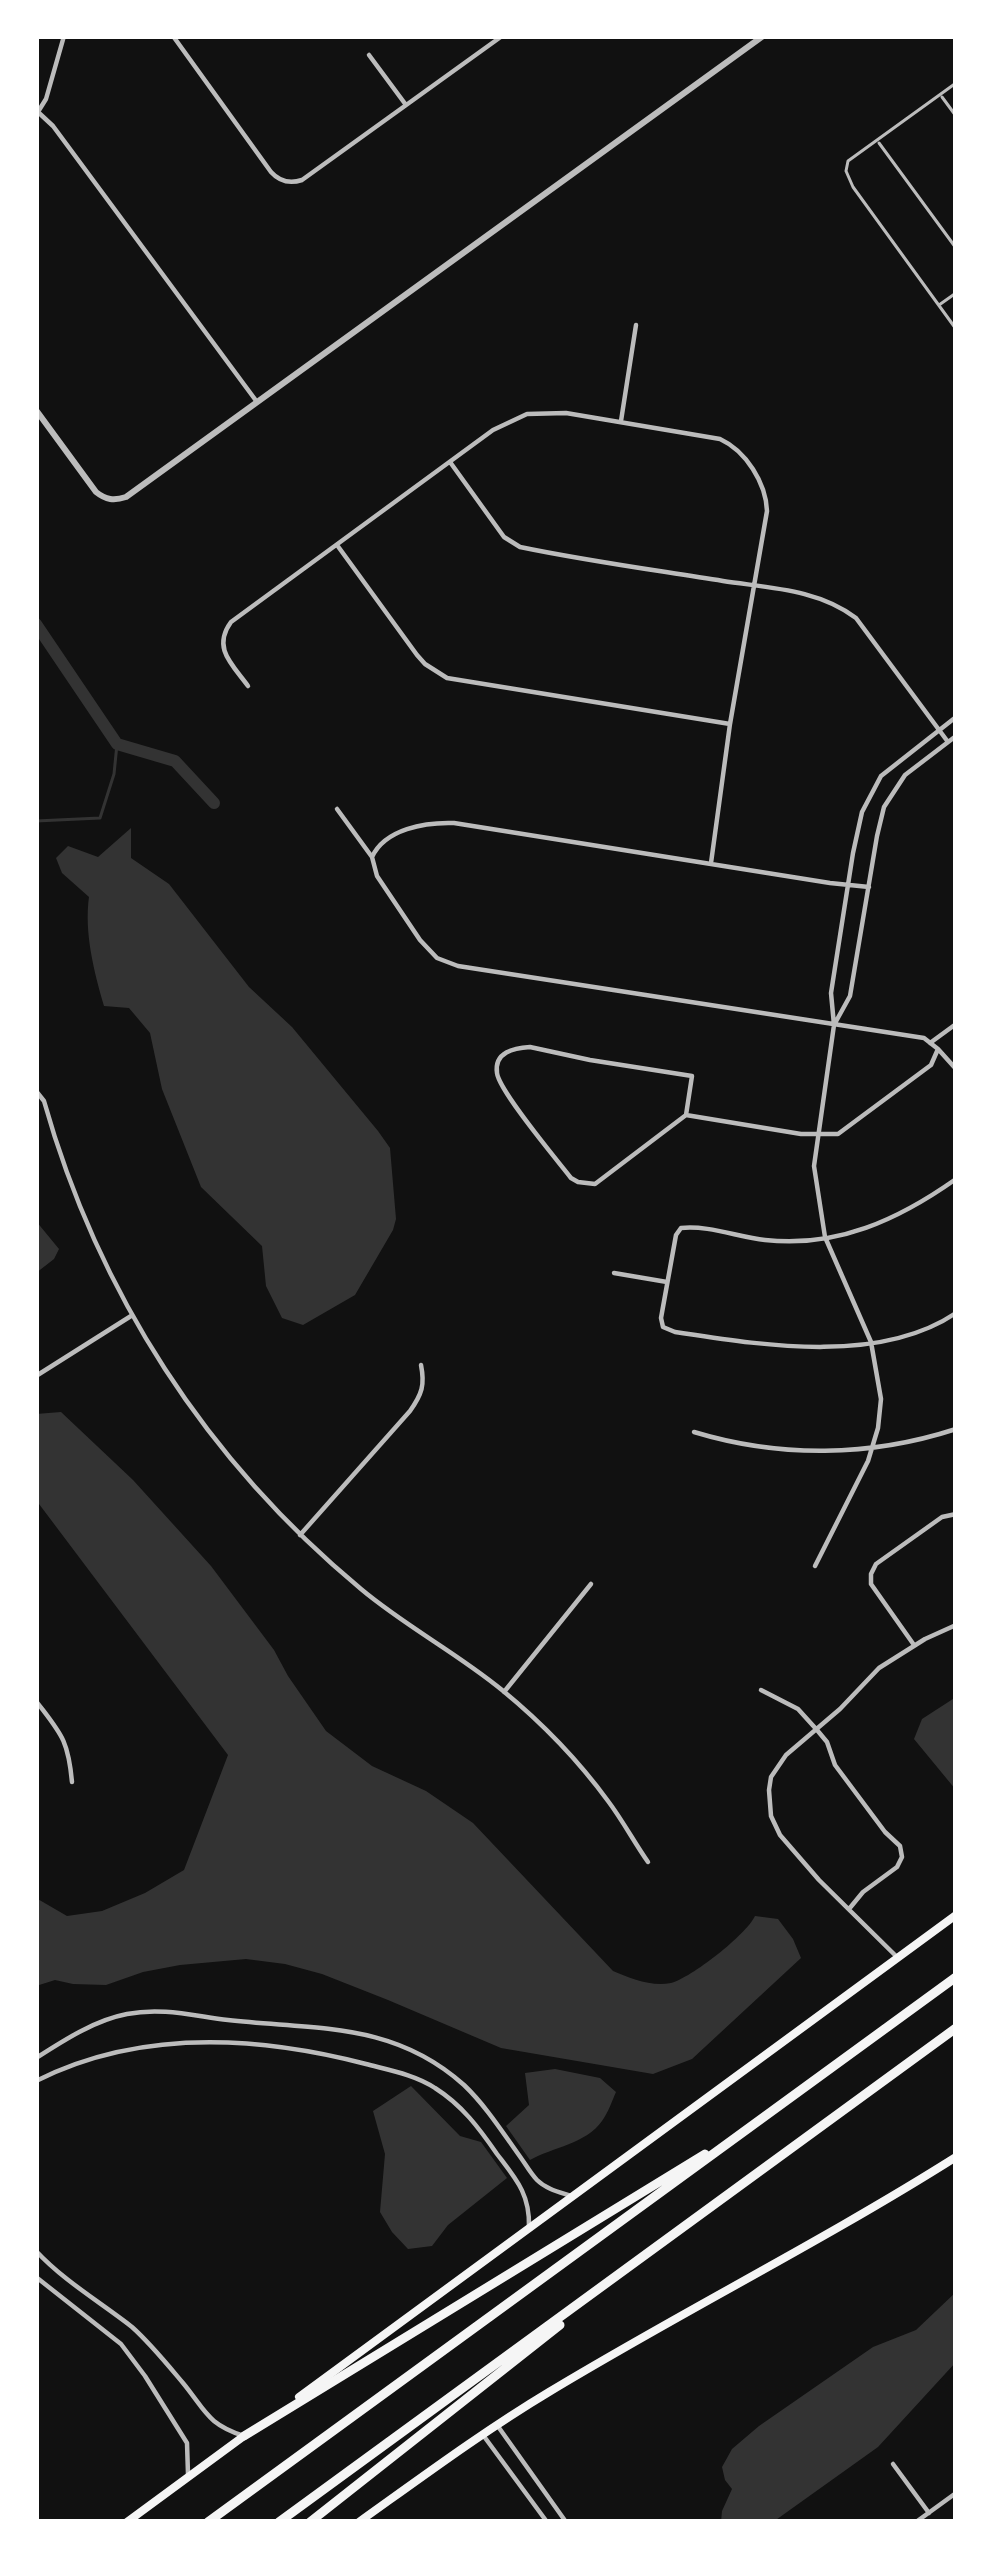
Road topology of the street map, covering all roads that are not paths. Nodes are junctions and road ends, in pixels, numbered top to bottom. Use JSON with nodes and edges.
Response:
{"nodes":[{"id":1,"x":64,"y":36,"type":"edge"},
{"id":2,"x":173,"y":36,"type":"edge"},
{"id":3,"x":502,"y":36,"type":"edge"},
{"id":4,"x":763,"y":36,"type":"edge"},
{"id":5,"x":369,"y":55,"type":"dead end"},
{"id":6,"x":956,"y":83,"type":"edge"},
{"id":7,"x":940,"y":95,"type":"junction"},
{"id":8,"x":406,"y":105,"type":"junction"},
{"id":9,"x":37,"y":114,"type":"edge"},
{"id":10,"x":956,"y":116,"type":"edge"},
{"id":11,"x":878,"y":141,"type":"junction"},
{"id":12,"x":956,"y":248,"type":"edge"},
{"id":13,"x":956,"y":293,"type":"edge"},
{"id":14,"x":940,"y":305,"type":"junction"},
{"id":15,"x":636,"y":325,"type":"dead end"},
{"id":16,"x":956,"y":329,"type":"edge"},
{"id":17,"x":256,"y":402,"type":"junction"},
{"id":18,"x":36,"y":410,"type":"edge"},
{"id":19,"x":621,"y":421,"type":"junction"},
{"id":20,"x":450,"y":462,"type":"junction"},
{"id":21,"x":337,"y":545,"type":"junction"},
{"id":22,"x":753,"y":586,"type":"junction"},
{"id":23,"x":248,"y":686,"type":"dead end"},
{"id":24,"x":956,"y":718,"type":"edge"},
{"id":25,"x":730,"y":724,"type":"junction"},
{"id":26,"x":939,"y":730,"type":"junction"},
{"id":27,"x":956,"y":736,"type":"edge"},
{"id":28,"x":948,"y":742,"type":"junction"},
{"id":29,"x":337,"y":809,"type":"dead end"},
{"id":30,"x":372,"y":857,"type":"junction"},
{"id":31,"x":710,"y":863,"type":"junction"},
{"id":32,"x":848,"y":885,"type":"junction"},
{"id":33,"x":869,"y":886,"type":"junction"},
{"id":34,"x":956,"y":1024,"type":"edge"},
{"id":35,"x":834,"y":1025,"type":"junction"},
{"id":36,"x":930,"y":1043,"type":"junction"},
{"id":37,"x":938,"y":1048,"type":"junction"},
{"id":38,"x":956,"y":1069,"type":"edge"},
{"id":39,"x":36,"y":1091,"type":"edge"},
{"id":40,"x":686,"y":1114,"type":"junction"},
{"id":41,"x":818,"y":1135,"type":"junction"},
{"id":42,"x":956,"y":1179,"type":"edge"},
{"id":43,"x":825,"y":1238,"type":"junction"},
{"id":44,"x":614,"y":1274,"type":"dead end"},
{"id":45,"x":667,"y":1282,"type":"junction"},
{"id":46,"x":956,"y":1313,"type":"edge"},
{"id":47,"x":131,"y":1316,"type":"junction"},
{"id":48,"x":872,"y":1342,"type":"junction"},
{"id":49,"x":421,"y":1365,"type":"dead end"},
{"id":50,"x":36,"y":1376,"type":"edge"},
{"id":51,"x":956,"y":1429,"type":"edge"},
{"id":52,"x":694,"y":1432,"type":"dead end"},
{"id":53,"x":873,"y":1447,"type":"junction"},
{"id":54,"x":956,"y":1514,"type":"edge"},
{"id":55,"x":300,"y":1534,"type":"junction"},
{"id":56,"x":815,"y":1566,"type":"dead end"},
{"id":57,"x":591,"y":1584,"type":"dead end"},
{"id":58,"x":956,"y":1625,"type":"edge"},
{"id":59,"x":914,"y":1645,"type":"junction"},
{"id":60,"x":761,"y":1690,"type":"dead end"},
{"id":61,"x":504,"y":1692,"type":"junction"},
{"id":62,"x":36,"y":1701,"type":"edge"},
{"id":63,"x":818,"y":1730,"type":"junction"},
{"id":64,"x":72,"y":1782,"type":"dead end"},
{"id":65,"x":648,"y":1862,"type":"dead end"},
{"id":66,"x":849,"y":1909,"type":"junction"},
{"id":67,"x":956,"y":1916,"type":"edge"},
{"id":68,"x":898,"y":1958,"type":"junction"},
{"id":69,"x":956,"y":1977,"type":"edge"},
{"id":70,"x":956,"y":2028,"type":"edge"},
{"id":71,"x":36,"y":2058,"type":"edge"},
{"id":72,"x":36,"y":2081,"type":"edge"},
{"id":73,"x":752,"y":2128,"type":"junction"},
{"id":74,"x":956,"y":2157,"type":"edge"},
{"id":75,"x":571,"y":2196,"type":"junction"},
{"id":76,"x":529,"y":2227,"type":"junction"},
{"id":77,"x":36,"y":2252,"type":"edge"},
{"id":78,"x":619,"y":2276,"type":"junction"},
{"id":79,"x":36,"y":2277,"type":"edge"},
{"id":80,"x":497,"y":2425,"type":"junction"},
{"id":81,"x":484,"y":2435,"type":"junction"},
{"id":82,"x":244,"y":2436,"type":"junction"},
{"id":83,"x":893,"y":2464,"type":"dead end"},
{"id":84,"x":188,"y":2478,"type":"junction"},
{"id":85,"x":956,"y":2493,"type":"edge"},
{"id":86,"x":928,"y":2512,"type":"junction"},
{"id":87,"x":127,"y":2522,"type":"edge"},
{"id":88,"x":208,"y":2522,"type":"edge"},
{"id":89,"x":279,"y":2522,"type":"edge"},
{"id":90,"x":310,"y":2522,"type":"edge"},
{"id":91,"x":359,"y":2522,"type":"edge"},
{"id":92,"x":548,"y":2522,"type":"edge"},
{"id":93,"x":566,"y":2522,"type":"edge"},
{"id":94,"x":916,"y":2522,"type":"edge"}],
"edges":[{"from":1,"to":9,"type":"street"},
{"from":2,"to":8,"type":"street"},
{"from":3,"to":8,"type":"street"},
{"from":4,"to":17,"type":"street"},
{"from":5,"to":8,"type":"street"},
{"from":6,"to":7,"type":"lane"},
{"from":7,"to":10,"type":"lane"},
{"from":7,"to":11,"type":"lane"},
{"from":9,"to":17,"type":"street"},
{"from":11,"to":12,"type":"lane"},
{"from":11,"to":14,"type":"lane"},
{"from":13,"to":14,"type":"lane"},
{"from":14,"to":16,"type":"lane"},
{"from":15,"to":19,"type":"street"},
{"from":17,"to":18,"type":"street"},
{"from":19,"to":20,"type":"street"},
{"from":19,"to":22,"type":"street"},
{"from":20,"to":21,"type":"street"},
{"from":20,"to":22,"type":"street"},
{"from":21,"to":23,"type":"street"},
{"from":21,"to":25,"type":"street"},
{"from":22,"to":25,"type":"street"},
{"from":22,"to":26,"type":"street"},
{"from":24,"to":26,"type":"street"},
{"from":25,"to":31,"type":"street"},
{"from":26,"to":28,"type":"street"},
{"from":26,"to":32,"type":"street"},
{"from":27,"to":28,"type":"street"},
{"from":28,"to":33,"type":"street"},
{"from":29,"to":30,"type":"street"},
{"from":30,"to":31,"type":"street"},
{"from":30,"to":35,"type":"street"},
{"from":31,"to":32,"type":"street"},
{"from":32,"to":33,"type":"street"},
{"from":32,"to":35,"type":"street"},
{"from":33,"to":35,"type":"street"},
{"from":34,"to":36,"type":"street"},
{"from":35,"to":36,"type":"street"},
{"from":35,"to":41,"type":"street"},
{"from":36,"to":37,"type":"street"},
{"from":37,"to":38,"type":"street"},
{"from":37,"to":41,"type":"street"},
{"from":39,"to":47,"type":"street"},
{"from":40,"to":40,"type":"street"},
{"from":40,"to":41,"type":"street"},
{"from":41,"to":43,"type":"street"},
{"from":42,"to":43,"type":"street"},
{"from":43,"to":45,"type":"street"},
{"from":43,"to":48,"type":"street"},
{"from":44,"to":45,"type":"street"},
{"from":45,"to":48,"type":"street"},
{"from":46,"to":48,"type":"street"},
{"from":47,"to":50,"type":"street"},
{"from":47,"to":55,"type":"street"},
{"from":48,"to":53,"type":"street"},
{"from":49,"to":55,"type":"street"},
{"from":51,"to":53,"type":"street"},
{"from":52,"to":53,"type":"street"},
{"from":53,"to":56,"type":"street"},
{"from":54,"to":59,"type":"street"},
{"from":55,"to":61,"type":"street"},
{"from":57,"to":61,"type":"street"},
{"from":58,"to":59,"type":"street"},
{"from":59,"to":63,"type":"street"},
{"from":60,"to":63,"type":"street"},
{"from":61,"to":65,"type":"street"},
{"from":62,"to":64,"type":"street"},
{"from":63,"to":66,"type":"street"},
{"from":63,"to":66,"type":"street"},
{"from":66,"to":68,"type":"street"},
{"from":67,"to":68,"type":"main road"},
{"from":68,"to":75,"type":"main road"},
{"from":69,"to":73,"type":"highway"},
{"from":70,"to":78,"type":"highway"},
{"from":71,"to":75,"type":"street"},
{"from":72,"to":76,"type":"street"},
{"from":73,"to":82,"type":"highway"},
{"from":73,"to":88,"type":"highway"},
{"from":74,"to":80,"type":"main road"},
{"from":75,"to":76,"type":"main road"},
{"from":76,"to":82,"type":"main road"},
{"from":77,"to":82,"type":"street"},
{"from":78,"to":89,"type":"highway"},
{"from":78,"to":90,"type":"highway"},
{"from":79,"to":84,"type":"street"},
{"from":80,"to":81,"type":"main road"},
{"from":80,"to":93,"type":"street"},
{"from":81,"to":91,"type":"main road"},
{"from":81,"to":92,"type":"street"},
{"from":82,"to":84,"type":"main road"},
{"from":83,"to":86,"type":"street"},
{"from":84,"to":87,"type":"main road"},
{"from":85,"to":86,"type":"street"},
{"from":86,"to":94,"type":"street"}]}
